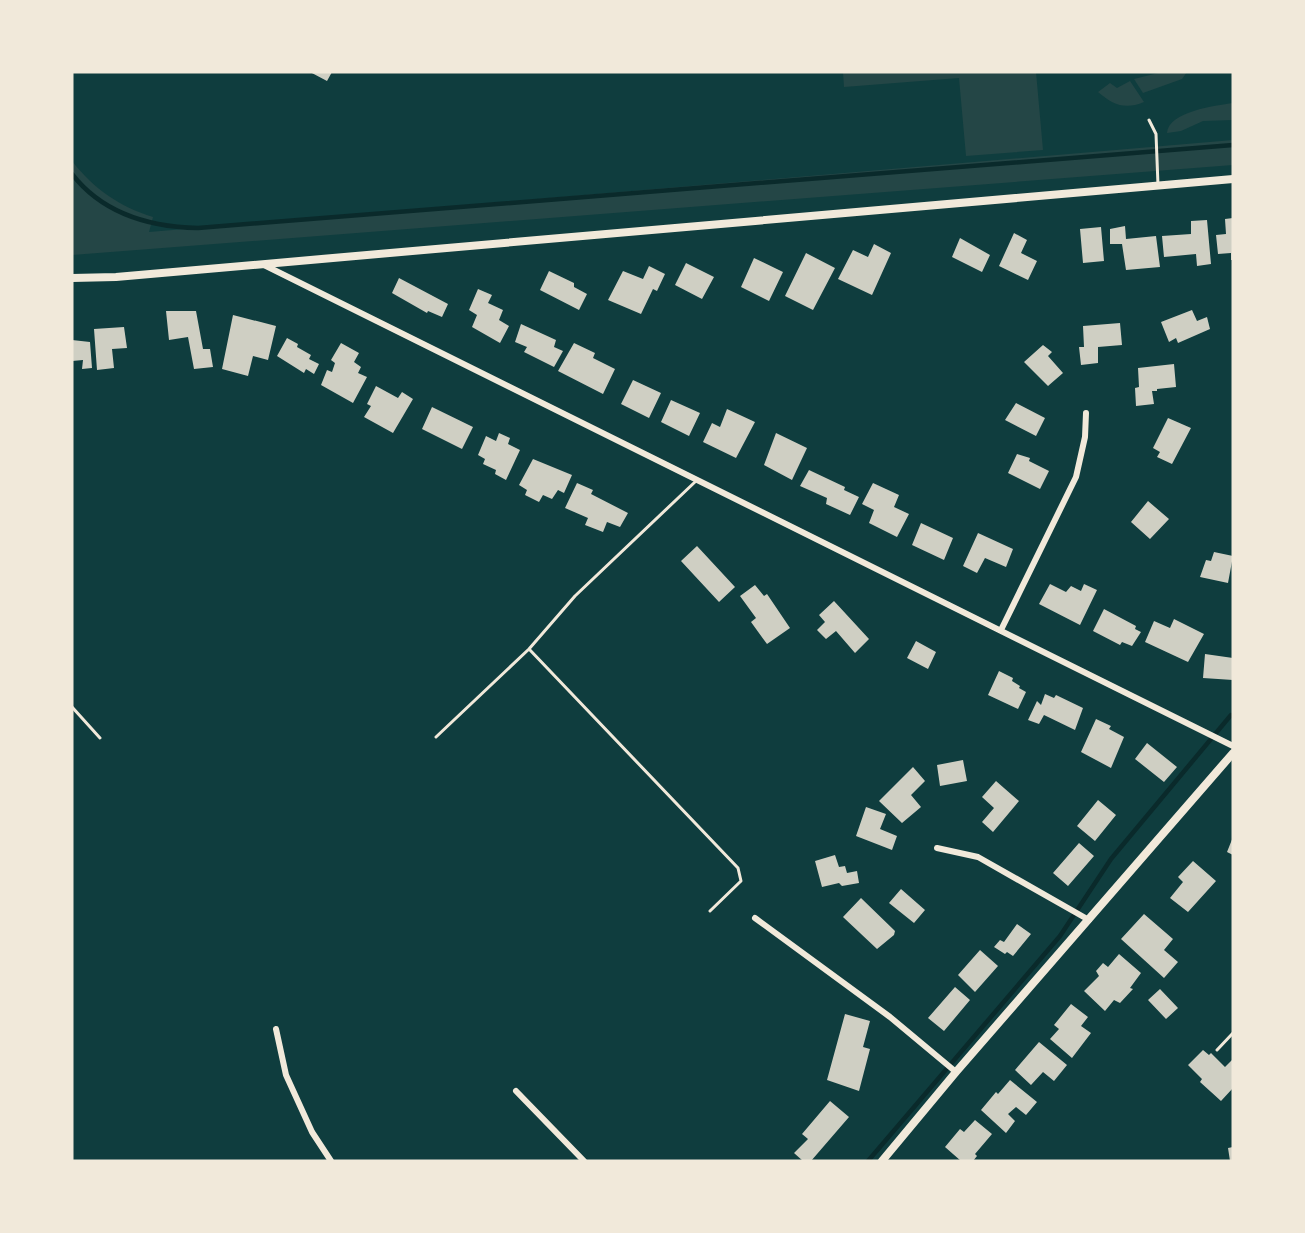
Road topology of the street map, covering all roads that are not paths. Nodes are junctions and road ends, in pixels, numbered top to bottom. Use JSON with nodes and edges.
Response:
{"nodes":[{"id":1,"x":1149,"y":120,"type":"dead end"},
{"id":2,"x":1233,"y":179,"type":"edge"},
{"id":3,"x":1158,"y":186,"type":"junction"},
{"id":4,"x":261,"y":264,"type":"junction"},
{"id":5,"x":72,"y":278,"type":"edge"},
{"id":6,"x":1086,"y":412,"type":"dead end"},
{"id":7,"x":697,"y":479,"type":"junction"},
{"id":8,"x":1001,"y":630,"type":"junction"},
{"id":9,"x":529,"y":649,"type":"junction"},
{"id":10,"x":72,"y":707,"type":"edge"},
{"id":11,"x":436,"y":737,"type":"dead end"},
{"id":12,"x":100,"y":738,"type":"dead end"},
{"id":13,"x":1233,"y":746,"type":"edge"},
{"id":14,"x":1233,"y":753,"type":"edge"},
{"id":15,"x":937,"y":848,"type":"dead end"},
{"id":16,"x":710,"y":911,"type":"dead end"},
{"id":17,"x":755,"y":918,"type":"dead end"},
{"id":18,"x":1089,"y":920,"type":"junction"},
{"id":19,"x":276,"y":1029,"type":"dead end"},
{"id":20,"x":1233,"y":1033,"type":"edge"},
{"id":21,"x":1217,"y":1050,"type":"dead end"},
{"id":22,"x":956,"y":1072,"type":"junction"},
{"id":23,"x":516,"y":1090,"type":"dead end"},
{"id":24,"x":331,"y":1161,"type":"edge"},
{"id":25,"x":584,"y":1161,"type":"edge"},
{"id":26,"x":882,"y":1161,"type":"edge"}],
"edges":[{"from":1,"to":3,"type":"lane"},
{"from":2,"to":3,"type":"street"},
{"from":3,"to":4,"type":"street"},
{"from":4,"to":5,"type":"street"},
{"from":4,"to":7,"type":"street"},
{"from":6,"to":8,"type":"street"},
{"from":7,"to":8,"type":"street"},
{"from":7,"to":9,"type":"lane"},
{"from":8,"to":13,"type":"street"},
{"from":9,"to":11,"type":"lane"},
{"from":9,"to":16,"type":"lane"},
{"from":10,"to":12,"type":"lane"},
{"from":14,"to":18,"type":"street"},
{"from":15,"to":18,"type":"street"},
{"from":17,"to":22,"type":"street"},
{"from":18,"to":22,"type":"street"},
{"from":19,"to":24,"type":"street"},
{"from":20,"to":21,"type":"lane"},
{"from":22,"to":26,"type":"street"},
{"from":23,"to":25,"type":"street"}]}
